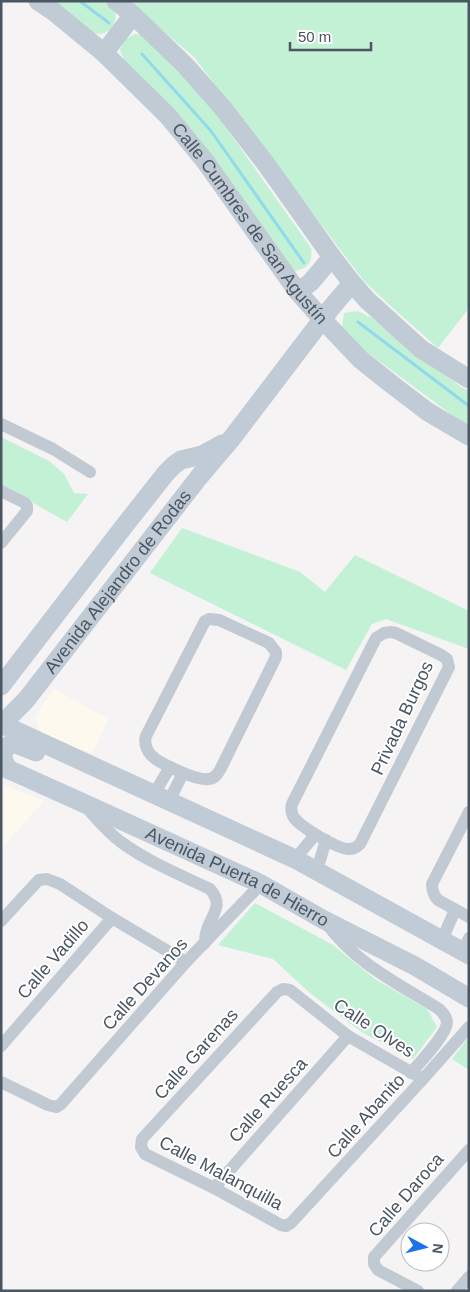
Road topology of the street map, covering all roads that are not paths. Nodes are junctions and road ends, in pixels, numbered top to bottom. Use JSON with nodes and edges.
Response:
{"nodes":[{"id":1,"x":38,"y":1,"type":"edge"},
{"id":2,"x":116,"y":1,"type":"edge"},
{"id":3,"x":133,"y":15,"type":"junction"},
{"id":4,"x":104,"y":53,"type":"junction"},
{"id":5,"x":332,"y":257,"type":"junction"},
{"id":6,"x":352,"y":283,"type":"junction"},
{"id":7,"x":298,"y":292,"type":"junction"},
{"id":8,"x":367,"y":300,"type":"junction"},
{"id":9,"x":322,"y":319,"type":"junction"},
{"id":10,"x":337,"y":335,"type":"junction"},
{"id":11,"x":469,"y":379,"type":"edge"},
{"id":12,"x":1,"y":424,"type":"edge"},
{"id":13,"x":469,"y":436,"type":"edge"},
{"id":14,"x":232,"y":438,"type":"junction"},
{"id":15,"x":188,"y":458,"type":"junction"},
{"id":16,"x":90,"y":472,"type":"dead end"},
{"id":17,"x":198,"y":478,"type":"junction"},
{"id":18,"x":1,"y":492,"type":"edge"},
{"id":19,"x":125,"y":525,"type":"junction"},
{"id":20,"x":1,"y":543,"type":"edge"},
{"id":21,"x":148,"y":543,"type":"junction"},
{"id":22,"x":1,"y":686,"type":"edge"},
{"id":23,"x":26,"y":700,"type":"junction"},
{"id":24,"x":2,"y":724,"type":"edge"},
{"id":25,"x":36,"y":739,"type":"junction"},
{"id":26,"x":170,"y":767,"type":"junction"},
{"id":27,"x":5,"y":768,"type":"edge"},
{"id":28,"x":97,"y":768,"type":"junction"},
{"id":29,"x":183,"y":773,"type":"junction"},
{"id":30,"x":162,"y":797,"type":"junction"},
{"id":31,"x":82,"y":802,"type":"junction"},
{"id":32,"x":469,"y":812,"type":"edge"},
{"id":33,"x":321,"y":837,"type":"junction"},
{"id":34,"x":295,"y":859,"type":"junction"},
{"id":35,"x":317,"y":870,"type":"junction"},
{"id":36,"x":261,"y":884,"type":"junction"},
{"id":37,"x":455,"y":910,"type":"junction"},
{"id":38,"x":469,"y":917,"type":"edge"},
{"id":39,"x":112,"y":918,"type":"junction"},
{"id":40,"x":324,"y":920,"type":"junction"},
{"id":41,"x":1,"y":921,"type":"edge"},
{"id":42,"x":442,"y":940,"type":"junction"},
{"id":43,"x":205,"y":943,"type":"junction"},
{"id":44,"x":467,"y":948,"type":"edge"},
{"id":45,"x":186,"y":962,"type":"junction"},
{"id":46,"x":283,"y":989,"type":"joint"},
{"id":47,"x":469,"y":998,"type":"edge"},
{"id":48,"x":469,"y":1027,"type":"edge"},
{"id":49,"x":348,"y":1036,"type":"junction"},
{"id":50,"x":1,"y":1046,"type":"edge"},
{"id":51,"x":411,"y":1072,"type":"junction"},
{"id":52,"x":423,"y":1079,"type":"junction"},
{"id":53,"x":1,"y":1082,"type":"edge"},
{"id":54,"x":141,"y":1147,"type":"joint"},
{"id":55,"x":469,"y":1150,"type":"edge"},
{"id":56,"x":214,"y":1188,"type":"junction"},
{"id":57,"x":286,"y":1226,"type":"joint"},
{"id":58,"x":469,"y":1277,"type":"edge"},
{"id":59,"x":418,"y":1291,"type":"edge"},
{"id":60,"x":457,"y":1291,"type":"edge"}],
"edges":[{"from":1,"to":4,"type":"street","name":"Calle Cumbres de San Agustín"},
{"from":2,"to":3,"type":"street"},
{"from":3,"to":4,"type":"street"},
{"from":3,"to":5,"type":"street"},
{"from":4,"to":7,"type":"street","name":"Calle Cumbres de San Agustín"},
{"from":5,"to":6,"type":"street"},
{"from":5,"to":7,"type":"street"},
{"from":6,"to":8,"type":"street"},
{"from":6,"to":9,"type":"street","name":"Avenida Alejandro de Rodas"},
{"from":7,"to":9,"type":"street","name":"Calle Cumbres de San Agustín"},
{"from":8,"to":10,"type":"street"},
{"from":8,"to":11,"type":"street"},
{"from":9,"to":10,"type":"street","name":"Calle Cumbres de San Agustín"},
{"from":9,"to":14,"type":"street","name":"Avenida Alejandro de Rodas"},
{"from":10,"to":13,"type":"street","name":"Calle Cumbres de San Agustín"},
{"from":12,"to":16,"type":"street"},
{"from":14,"to":15,"type":"street","name":"Avenida Alejandro de Rodas"},
{"from":14,"to":17,"type":"street","name":"Avenida Alejandro de Rodas"},
{"from":15,"to":17,"type":"street"},
{"from":15,"to":19,"type":"street","name":"Avenida Alejandro de Rodas"},
{"from":17,"to":21,"type":"street","name":"Avenida Alejandro de Rodas"},
{"from":18,"to":20,"type":"street"},
{"from":19,"to":21,"type":"street"},
{"from":19,"to":22,"type":"street","name":"Avenida Alejandro de Rodas"},
{"from":21,"to":23,"type":"street","name":"Avenida Alejandro de Rodas"},
{"from":23,"to":24,"type":"street","name":"Avenida Alejandro de Rodas"},
{"from":23,"to":25,"type":"street"},
{"from":24,"to":25,"type":"street"},
{"from":25,"to":28,"type":"street"},
{"from":26,"to":29,"type":"street"},
{"from":26,"to":29,"type":"street"},
{"from":26,"to":30,"type":"street"},
{"from":27,"to":28,"type":"street"},
{"from":27,"to":31,"type":"street","name":"Avenida Puerta de Hierro"},
{"from":28,"to":30,"type":"street"},
{"from":29,"to":30,"type":"street"},
{"from":30,"to":34,"type":"street"},
{"from":31,"to":36,"type":"street","name":"Avenida Puerta de Hierro"},
{"from":31,"to":43,"type":"street"},
{"from":32,"to":37,"type":"street"},
{"from":33,"to":33,"type":"street","name":"Privada Burgos"},
{"from":33,"to":34,"type":"street"},
{"from":33,"to":35,"type":"street"},
{"from":34,"to":35,"type":"street"},
{"from":35,"to":42,"type":"street"},
{"from":36,"to":40,"type":"street","name":"Avenida Puerta de Hierro"},
{"from":36,"to":43,"type":"street","name":"Calle Devanos"},
{"from":37,"to":38,"type":"street"},
{"from":37,"to":42,"type":"street"},
{"from":39,"to":41,"type":"street"},
{"from":39,"to":45,"type":"street"},
{"from":39,"to":50,"type":"street","name":"Calle Vadillo"},
{"from":40,"to":47,"type":"street","name":"Avenida Puerta de Hierro"},
{"from":40,"to":51,"type":"street","name":"Calle Abanito"},
{"from":42,"to":44,"type":"street"},
{"from":43,"to":45,"type":"street","name":"Calle Devanos"},
{"from":45,"to":53,"type":"street","name":"Calle Devanos"},
{"from":46,"to":49,"type":"street","name":"Calle Olves"},
{"from":46,"to":54,"type":"street","name":"Calle Garenas"},
{"from":48,"to":52,"type":"street","name":"Calle Abanito"},
{"from":49,"to":51,"type":"street","name":"Calle Olves"},
{"from":49,"to":56,"type":"street","name":"Calle Ruesca"},
{"from":51,"to":52,"type":"street","name":"Calle Olves"},
{"from":52,"to":57,"type":"street","name":"Calle Abanito"},
{"from":54,"to":56,"type":"street","name":"Calle Malanquilla"},
{"from":55,"to":59,"type":"street","name":"Calle Daroca"},
{"from":56,"to":57,"type":"street","name":"Calle Malanquilla"},
{"from":58,"to":60,"type":"street"}]}
